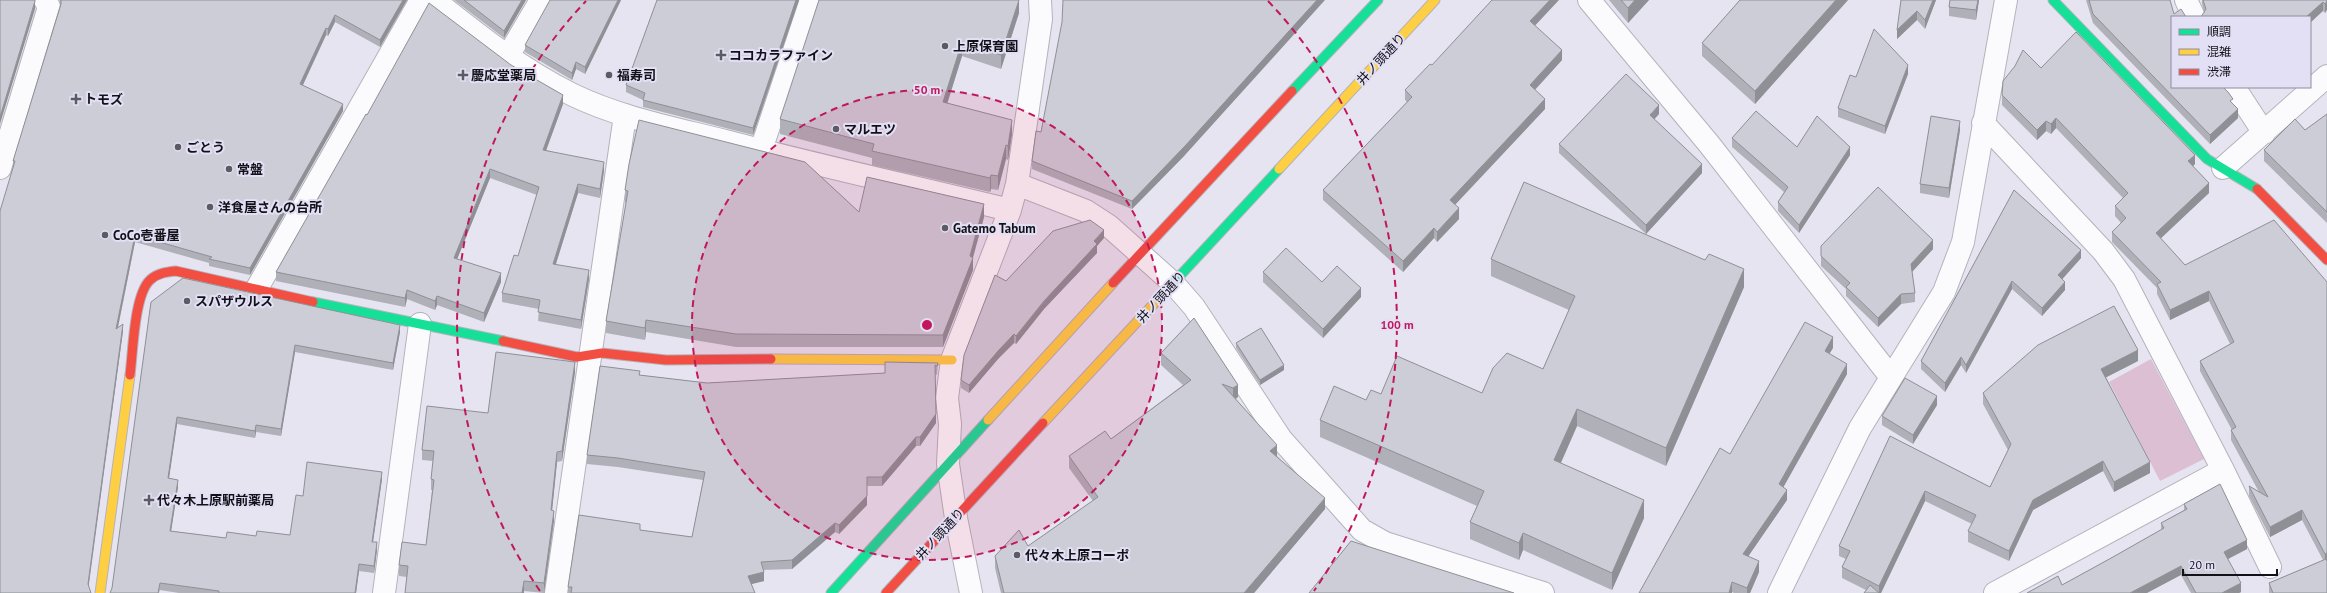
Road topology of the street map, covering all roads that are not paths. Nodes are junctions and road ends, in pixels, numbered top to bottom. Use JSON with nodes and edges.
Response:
{"nodes":[{"id":1,"x":44,"y":0,"type":"edge"},
{"id":2,"x":421,"y":0,"type":"edge"},
{"id":3,"x":434,"y":0,"type":"edge"},
{"id":4,"x":540,"y":0,"type":"edge"},
{"id":5,"x":811,"y":0,"type":"edge"},
{"id":6,"x":1040,"y":0,"type":"edge"},
{"id":7,"x":1378,"y":0,"type":"edge"},
{"id":8,"x":1435,"y":0,"type":"edge"},
{"id":9,"x":1589,"y":0,"type":"edge"},
{"id":10,"x":2006,"y":0,"type":"edge"},
{"id":11,"x":2053,"y":0,"type":"edge"},
{"id":12,"x":2186,"y":0,"type":"edge"},
{"id":13,"x":2194,"y":16,"type":"edge"},
{"id":14,"x":508,"y":56,"type":"junction"},
{"id":15,"x":2327,"y":76,"type":"edge"},
{"id":16,"x":2235,"y":88,"type":"edge"},
{"id":17,"x":625,"y":115,"type":"junction"},
{"id":18,"x":1983,"y":124,"type":"junction"},
{"id":19,"x":2264,"y":133,"type":"junction"},
{"id":20,"x":761,"y":150,"type":"junction"},
{"id":21,"x":0,"y":168,"type":"edge"},
{"id":22,"x":2224,"y":168,"type":"junction"},
{"id":23,"x":1017,"y":184,"type":"junction"},
{"id":24,"x":1010,"y":210,"type":"junction"},
{"id":25,"x":1140,"y":253,"type":"junction"},
{"id":26,"x":2327,"y":260,"type":"edge"},
{"id":27,"x":1174,"y":284,"type":"junction"},
{"id":28,"x":256,"y":290,"type":"junction"},
{"id":29,"x":420,"y":324,"type":"junction"},
{"id":30,"x":590,"y":355,"type":"junction"},
{"id":31,"x":952,"y":360,"type":"junction"},
{"id":32,"x":1890,"y":376,"type":"junction"},
{"id":33,"x":948,"y":464,"type":"junction"},
{"id":34,"x":2223,"y":470,"type":"junction"},
{"id":35,"x":956,"y":518,"type":"junction"},
{"id":36,"x":2270,"y":567,"type":"dead end"},
{"id":37,"x":100,"y":593,"type":"edge"},
{"id":38,"x":384,"y":593,"type":"edge"},
{"id":39,"x":556,"y":593,"type":"edge"},
{"id":40,"x":831,"y":593,"type":"edge"},
{"id":41,"x":886,"y":593,"type":"edge"},
{"id":42,"x":971,"y":593,"type":"edge"},
{"id":43,"x":1543,"y":593,"type":"edge"},
{"id":44,"x":1779,"y":593,"type":"edge"},
{"id":45,"x":1995,"y":593,"type":"edge"}],
"edges":[{"from":1,"to":21,"type":"street"},
{"from":2,"to":28,"type":"street"},
{"from":3,"to":14,"type":"street"},
{"from":4,"to":14,"type":"street"},
{"from":5,"to":20,"type":"street"},
{"from":6,"to":23,"type":"street"},
{"from":7,"to":25,"type":"main road"},
{"from":8,"to":27,"type":"main road","name":"井ノ頭通り"},
{"from":9,"to":32,"type":"street"},
{"from":10,"to":18,"type":"street"},
{"from":11,"to":22,"type":"main road"},
{"from":12,"to":13,"type":"street"},
{"from":14,"to":17,"type":"street"},
{"from":15,"to":19,"type":"street"},
{"from":16,"to":19,"type":"street"},
{"from":17,"to":20,"type":"street"},
{"from":17,"to":30,"type":"street"},
{"from":18,"to":32,"type":"street"},
{"from":18,"to":34,"type":"street"},
{"from":19,"to":22,"type":"street"},
{"from":20,"to":24,"type":"street"},
{"from":22,"to":26,"type":"main road"},
{"from":23,"to":24,"type":"street"},
{"from":23,"to":25,"type":"street"},
{"from":24,"to":31,"type":"street"},
{"from":25,"to":27,"type":"street"},
{"from":25,"to":33,"type":"main road"},
{"from":27,"to":35,"type":"main road","name":"井ノ頭通り"},
{"from":27,"to":43,"type":"street"},
{"from":28,"to":29,"type":"main road"},
{"from":28,"to":37,"type":"main road"},
{"from":29,"to":30,"type":"main road"},
{"from":29,"to":38,"type":"street"},
{"from":30,"to":31,"type":"main road"},
{"from":30,"to":39,"type":"street"},
{"from":31,"to":33,"type":"street"},
{"from":32,"to":44,"type":"street"},
{"from":33,"to":35,"type":"street"},
{"from":33,"to":40,"type":"main road"},
{"from":34,"to":36,"type":"street"},
{"from":34,"to":45,"type":"street"},
{"from":35,"to":41,"type":"main road","name":"井ノ頭通り"},
{"from":35,"to":42,"type":"street"}]}
